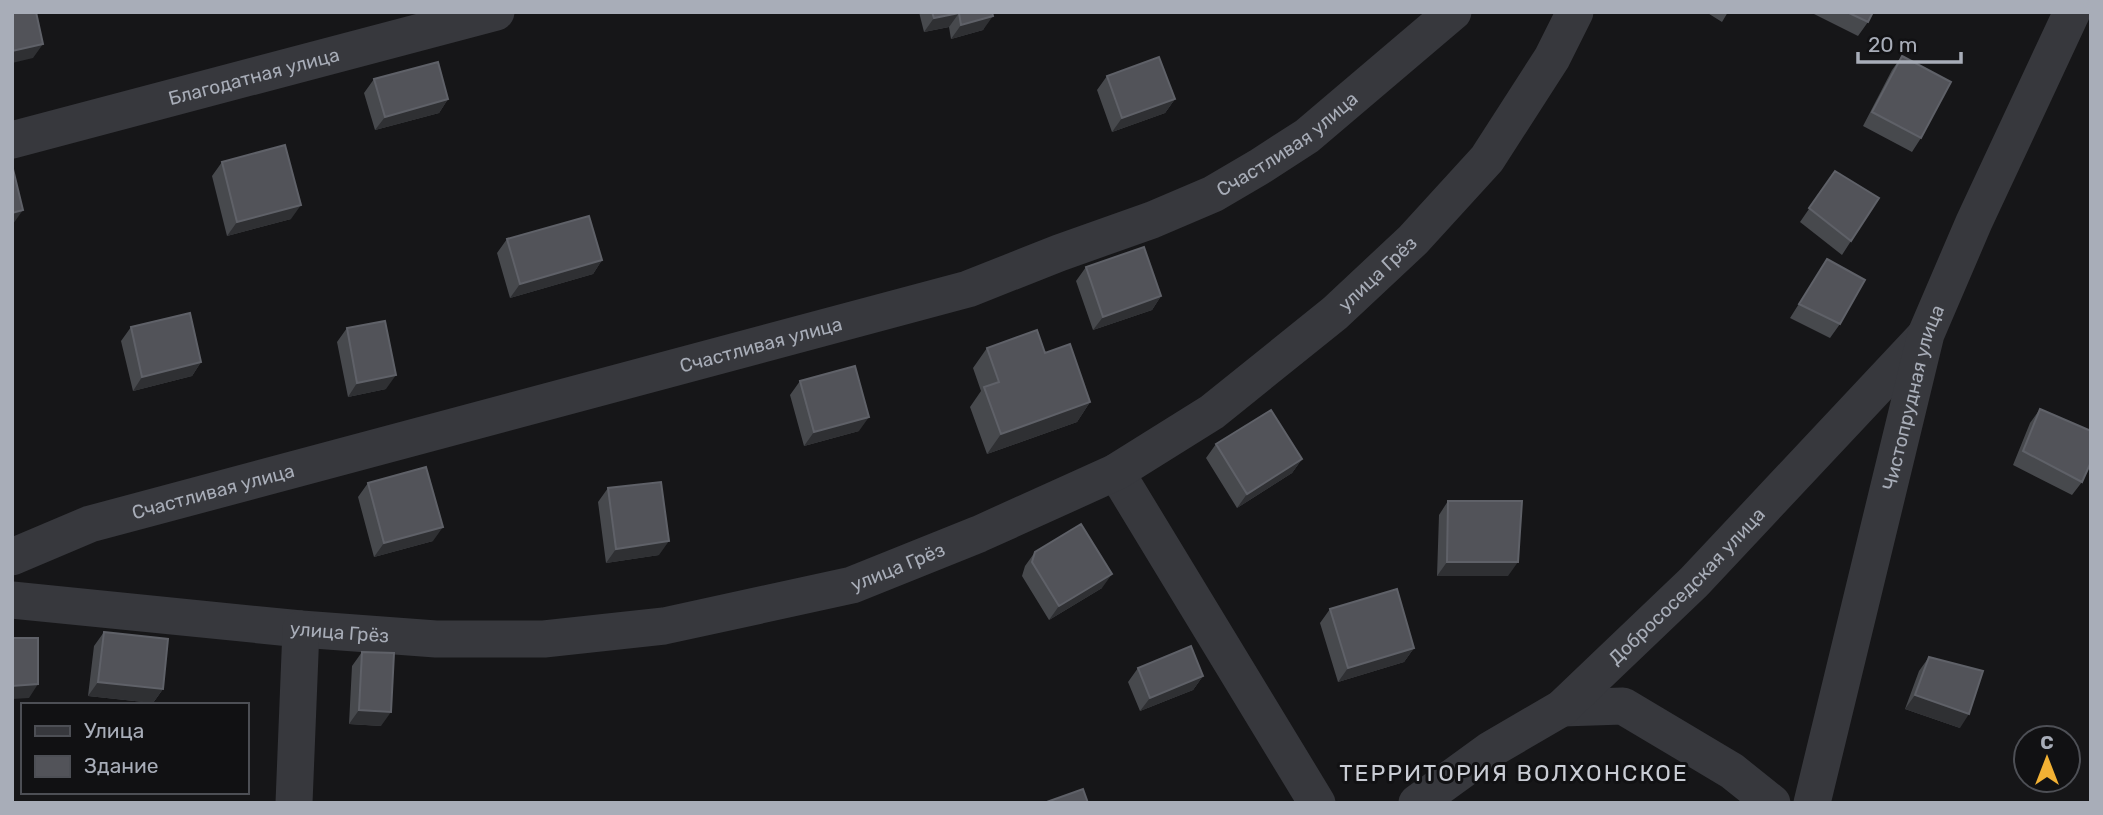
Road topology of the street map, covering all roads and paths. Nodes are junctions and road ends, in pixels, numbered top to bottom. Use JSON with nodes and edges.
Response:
{"nodes":[{"id":1,"x":496,"y":12,"type":"edge"},
{"id":2,"x":1452,"y":12,"type":"edge"},
{"id":3,"x":1575,"y":12,"type":"edge"},
{"id":4,"x":2072,"y":12,"type":"edge"},
{"id":5,"x":12,"y":140,"type":"edge"},
{"id":6,"x":1926,"y":334,"type":"junction"},
{"id":7,"x":1116,"y":472,"type":"junction"},
{"id":8,"x":12,"y":557,"type":"edge"},
{"id":9,"x":12,"y":600,"type":"edge"},
{"id":10,"x":301,"y":629,"type":"junction"},
{"id":11,"x":1562,"y":708,"type":"junction"},
{"id":12,"x":294,"y":803,"type":"edge"},
{"id":13,"x":1317,"y":803,"type":"edge"},
{"id":14,"x":1417,"y":803,"type":"edge"},
{"id":15,"x":1772,"y":803,"type":"edge"},
{"id":16,"x":1812,"y":803,"type":"edge"}],
"edges":[{"from":1,"to":5,"type":"street","name":"Благодатная улица"},
{"from":2,"to":8,"type":"street","name":"Счастливая улица"},
{"from":3,"to":7,"type":"street","name":"улица Грёз"},
{"from":4,"to":6,"type":"street","name":"Чистопрудная улица"},
{"from":6,"to":11,"type":"street","name":"Добрососедская улица"},
{"from":6,"to":16,"type":"street","name":"Чистопрудная улица"},
{"from":7,"to":10,"type":"street","name":"улица Грёз"},
{"from":7,"to":13,"type":"street"},
{"from":9,"to":10,"type":"street","name":"улица Грёз"},
{"from":10,"to":12,"type":"street"},
{"from":11,"to":14,"type":"street","name":"Добрососедская улица"},
{"from":11,"to":15,"type":"street"}]}
